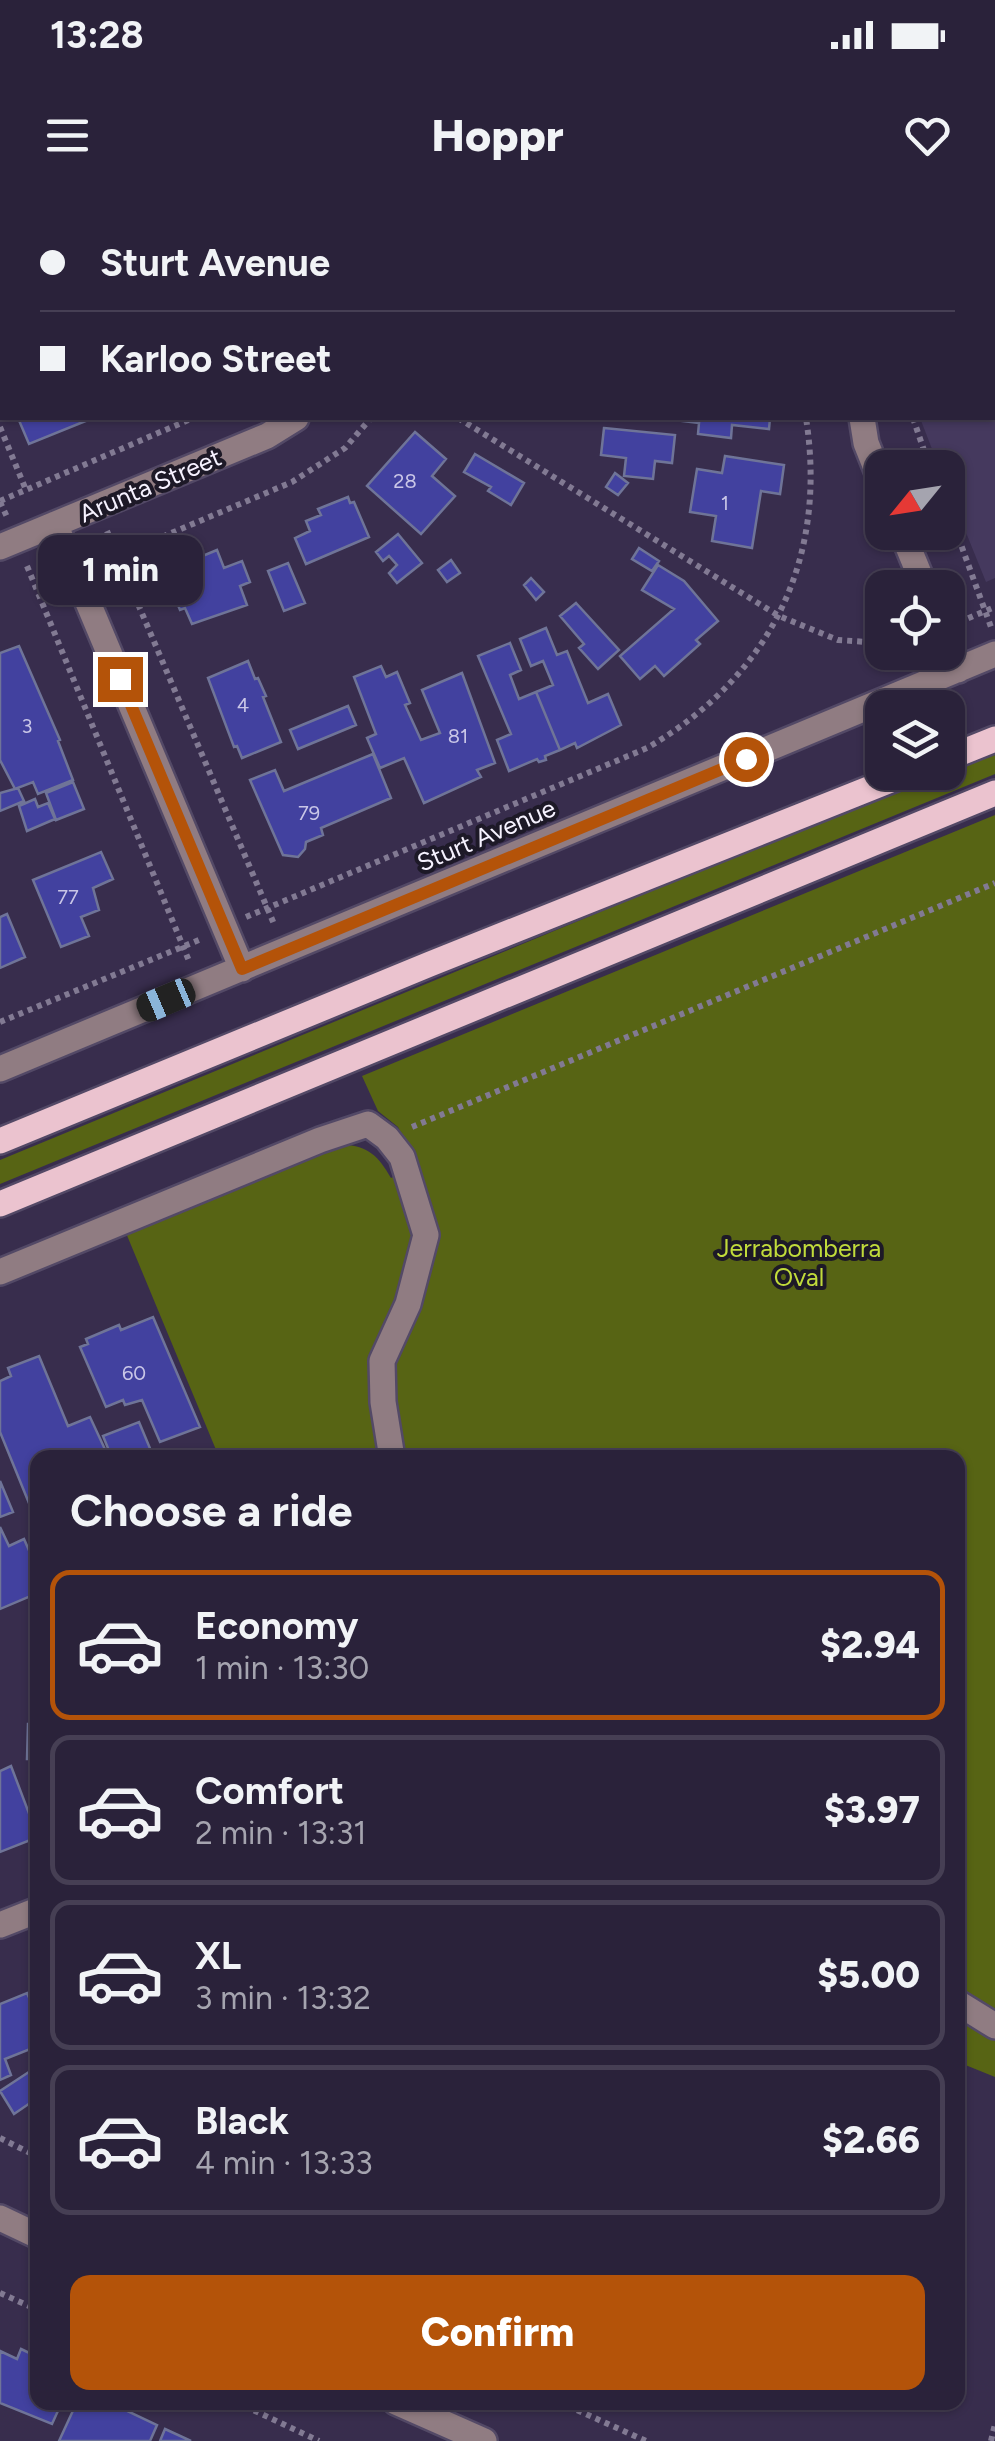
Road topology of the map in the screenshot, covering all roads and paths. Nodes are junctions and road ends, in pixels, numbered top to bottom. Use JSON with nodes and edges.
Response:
{"nodes":[{"id":1,"x":188,"y":420,"type":"edge"},
{"id":2,"x":293,"y":420,"type":"edge"},
{"id":3,"x":369,"y":420,"type":"edge"},
{"id":4,"x":461,"y":420,"type":"edge"},
{"id":5,"x":806,"y":420,"type":"edge"},
{"id":6,"x":862,"y":420,"type":"edge"},
{"id":7,"x":914,"y":420,"type":"edge"},
{"id":8,"x":0,"y":427,"type":"edge"},
{"id":9,"x":869,"y":450,"type":"edge"},
{"id":10,"x":924,"y":450,"type":"edge"},
{"id":11,"x":26,"y":490,"type":"junction"},
{"id":12,"x":0,"y":501,"type":"edge"},
{"id":13,"x":96,"y":507,"type":"junction"},
{"id":14,"x":55,"y":524,"type":"junction"},
{"id":15,"x":8,"y":543,"type":"edge"},
{"id":16,"x":963,"y":550,"type":"edge"},
{"id":17,"x":118,"y":556,"type":"junction"},
{"id":18,"x":995,"y":607,"type":"edge"},
{"id":19,"x":985,"y":611,"type":"junction"},
{"id":20,"x":779,"y":616,"type":"junction"},
{"id":21,"x":965,"y":620,"type":"edge"},
{"id":22,"x":995,"y":637,"type":"edge"},
{"id":23,"x":865,"y":642,"type":"edge"},
{"id":24,"x":995,"y":654,"type":"edge"},
{"id":25,"x":965,"y":667,"type":"edge"},
{"id":26,"x":958,"y":670,"type":"edge"},
{"id":27,"x":995,"y":740,"type":"edge"},
{"id":28,"x":965,"y":752,"type":"edge"},
{"id":29,"x":867,"y":790,"type":"edge"},
{"id":30,"x":995,"y":793,"type":"edge"},
{"id":31,"x":995,"y":883,"type":"edge"},
{"id":32,"x":267,"y":908,"type":"junction"},
{"id":33,"x":184,"y":947,"type":"junction"},
{"id":34,"x":286,"y":951,"type":"junction"},
{"id":35,"x":242,"y":969,"type":"junction"},
{"id":36,"x":199,"y":986,"type":"junction"},
{"id":37,"x":0,"y":1022,"type":"edge"},
{"id":38,"x":0,"y":1069,"type":"edge"},
{"id":39,"x":387,"y":1138,"type":"junction"},
{"id":40,"x":0,"y":1142,"type":"edge"},
{"id":41,"x":0,"y":1204,"type":"edge"},
{"id":42,"x":0,"y":1272,"type":"edge"},
{"id":43,"x":391,"y":1450,"type":"edge"},
{"id":44,"x":30,"y":1913,"type":"edge"},
{"id":45,"x":0,"y":1925,"type":"edge"},
{"id":46,"x":965,"y":2007,"type":"edge"},
{"id":47,"x":995,"y":2026,"type":"edge"},
{"id":48,"x":0,"y":2138,"type":"edge"},
{"id":49,"x":30,"y":2152,"type":"edge"},
{"id":50,"x":0,"y":2218,"type":"edge"},
{"id":51,"x":30,"y":2232,"type":"edge"},
{"id":52,"x":0,"y":2293,"type":"edge"},
{"id":53,"x":30,"y":2306,"type":"edge"},
{"id":54,"x":253,"y":2410,"type":"edge"},
{"id":55,"x":414,"y":2410,"type":"edge"},
{"id":56,"x":577,"y":2410,"type":"edge"},
{"id":57,"x":995,"y":2424,"type":"edge"},
{"id":58,"x":319,"y":2441,"type":"edge"},
{"id":59,"x":484,"y":2441,"type":"edge"},
{"id":60,"x":646,"y":2441,"type":"edge"},
{"id":61,"x":992,"y":2441,"type":"edge"}],
"edges":[{"from":1,"to":11,"type":"path"},
{"from":2,"to":13,"type":"street","name":"Arunta Street"},
{"from":3,"to":17,"type":"path"},
{"from":4,"to":20,"type":"path"},
{"from":5,"to":20,"type":"path"},
{"from":6,"to":9,"type":"street"},
{"from":7,"to":10,"type":"path"},
{"from":8,"to":11,"type":"path"},
{"from":11,"to":12,"type":"path"},
{"from":12,"to":15,"type":"path"},
{"from":13,"to":14,"type":"street","name":"Arunta Street"},
{"from":13,"to":17,"type":"path"},
{"from":14,"to":15,"type":"street","name":"Arunta Street"},
{"from":14,"to":35,"type":"street"},
{"from":15,"to":33,"type":"path"},
{"from":16,"to":19,"type":"path"},
{"from":17,"to":32,"type":"path"},
{"from":18,"to":19,"type":"path"},
{"from":19,"to":21,"type":"path"},
{"from":19,"to":22,"type":"path"},
{"from":20,"to":23,"type":"path"},
{"from":20,"to":32,"type":"path"},
{"from":24,"to":25,"type":"street","name":"Sturt Avenue"},
{"from":26,"to":34,"type":"street","name":"Sturt Avenue"},
{"from":27,"to":28,"type":"main road"},
{"from":29,"to":40,"type":"main road"},
{"from":30,"to":41,"type":"main road"},
{"from":31,"to":39,"type":"path"},
{"from":32,"to":34,"type":"path"},
{"from":33,"to":36,"type":"path"},
{"from":33,"to":37,"type":"path"},
{"from":34,"to":35,"type":"street","name":"Sturt Avenue"},
{"from":35,"to":36,"type":"street","name":"Sturt Avenue"},
{"from":36,"to":38,"type":"street","name":"Sturt Avenue"},
{"from":39,"to":42,"type":"street"},
{"from":39,"to":43,"type":"street"},
{"from":44,"to":45,"type":"street"},
{"from":46,"to":47,"type":"street"},
{"from":48,"to":49,"type":"path"},
{"from":50,"to":51,"type":"street"},
{"from":52,"to":53,"type":"path"},
{"from":54,"to":58,"type":"path"},
{"from":55,"to":59,"type":"street"},
{"from":56,"to":60,"type":"path"},
{"from":57,"to":61,"type":"path"}]}
